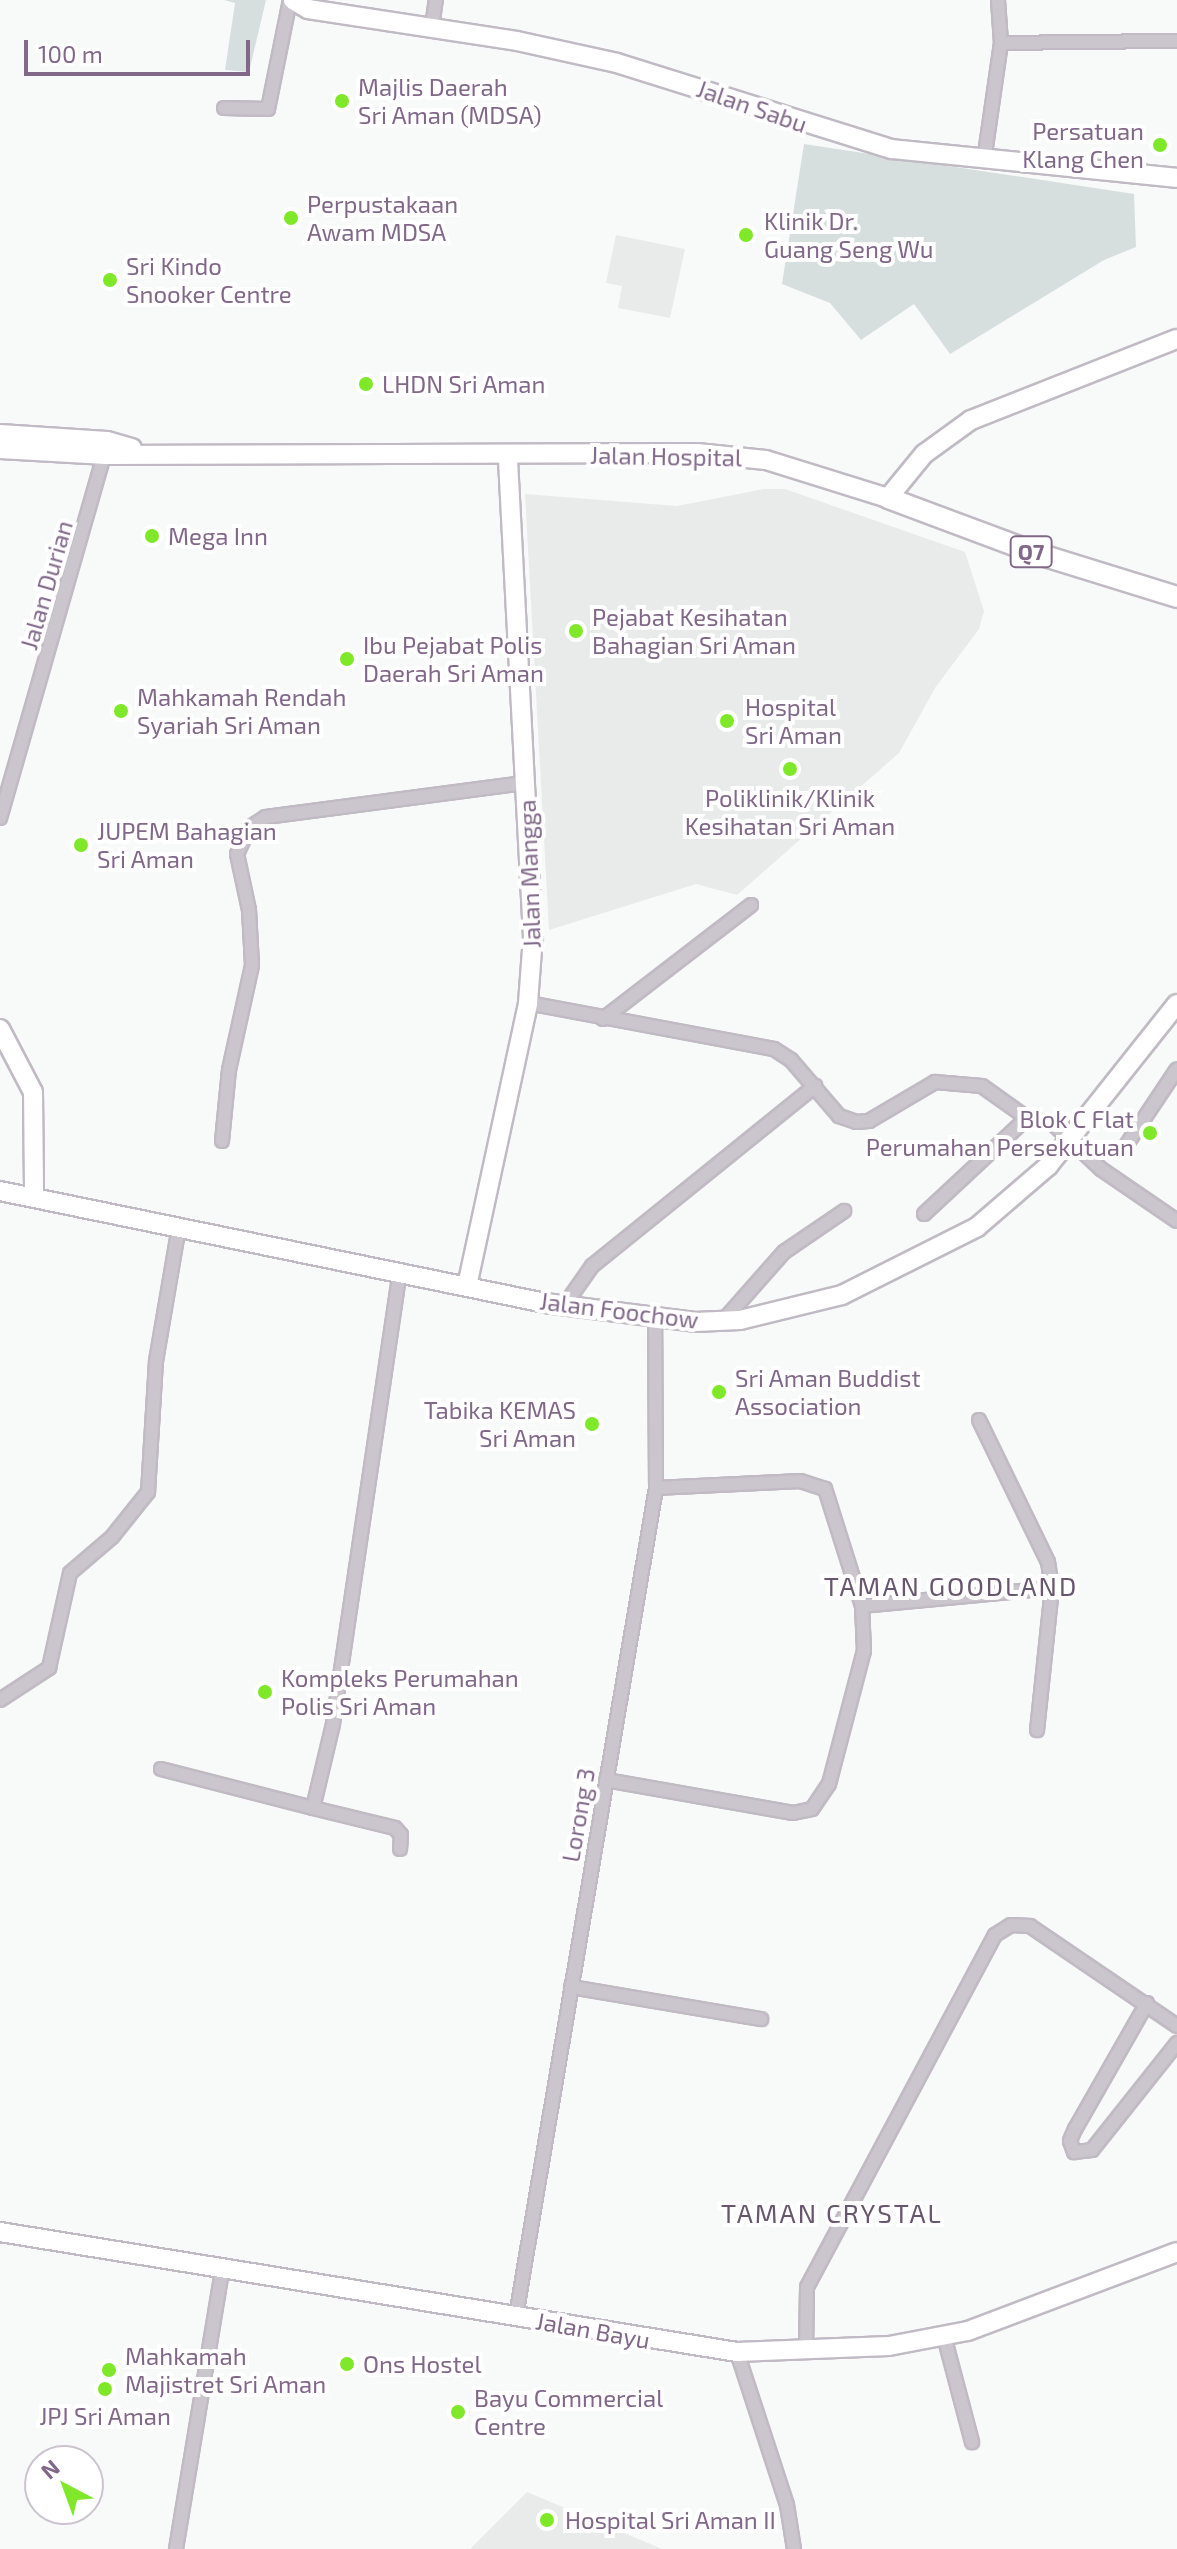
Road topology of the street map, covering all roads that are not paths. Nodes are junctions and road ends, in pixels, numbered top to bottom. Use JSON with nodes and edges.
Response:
{"nodes":[{"id":1,"x":292,"y":0,"type":"edge"},
{"id":2,"x":311,"y":0,"type":"edge"},
{"id":3,"x":436,"y":0,"type":"edge"},
{"id":4,"x":998,"y":0,"type":"edge"},
{"id":5,"x":331,"y":11,"type":"junction"},
{"id":6,"x":432,"y":27,"type":"junction"},
{"id":7,"x":1177,"y":41,"type":"edge"},
{"id":8,"x":1001,"y":43,"type":"junction"},
{"id":9,"x":224,"y":108,"type":"dead end"},
{"id":10,"x":984,"y":161,"type":"junction"},
{"id":11,"x":1177,"y":178,"type":"edge"},
{"id":12,"x":1177,"y":339,"type":"edge"},
{"id":13,"x":0,"y":434,"type":"edge"},
{"id":14,"x":106,"y":448,"type":"junction"},
{"id":15,"x":0,"y":449,"type":"edge"},
{"id":16,"x":508,"y":455,"type":"junction"},
{"id":17,"x":888,"y":498,"type":"junction"},
{"id":18,"x":1177,"y":597,"type":"edge"},
{"id":19,"x":526,"y":783,"type":"junction"},
{"id":20,"x":0,"y":818,"type":"edge"},
{"id":21,"x":751,"y":905,"type":"dead end"},
{"id":22,"x":528,"y":1003,"type":"junction"},
{"id":23,"x":1177,"y":1004,"type":"edge"},
{"id":24,"x":603,"y":1019,"type":"junction"},
{"id":25,"x":0,"y":1029,"type":"edge"},
{"id":26,"x":1177,"y":1069,"type":"edge"},
{"id":27,"x":815,"y":1086,"type":"junction"},
{"id":28,"x":1033,"y":1119,"type":"junction"},
{"id":29,"x":1067,"y":1136,"type":"junction"},
{"id":30,"x":222,"y":1141,"type":"dead end"},
{"id":31,"x":1123,"y":1150,"type":"dead end"},
{"id":32,"x":0,"y":1191,"type":"edge"},
{"id":33,"x":34,"y":1196,"type":"junction"},
{"id":34,"x":844,"y":1211,"type":"dead end"},
{"id":35,"x":924,"y":1214,"type":"dead end"},
{"id":36,"x":1177,"y":1221,"type":"edge"},
{"id":37,"x":179,"y":1227,"type":"junction"},
{"id":38,"x":400,"y":1273,"type":"junction"},
{"id":39,"x":467,"y":1286,"type":"junction"},
{"id":40,"x":564,"y":1306,"type":"junction"},
{"id":41,"x":655,"y":1318,"type":"junction"},
{"id":42,"x":723,"y":1321,"type":"junction"},
{"id":43,"x":979,"y":1420,"type":"dead end"},
{"id":44,"x":656,"y":1488,"type":"junction"},
{"id":45,"x":1052,"y":1588,"type":"junction"},
{"id":46,"x":862,"y":1606,"type":"junction"},
{"id":47,"x":0,"y":1700,"type":"edge"},
{"id":48,"x":1037,"y":1730,"type":"dead end"},
{"id":49,"x":161,"y":1769,"type":"dead end"},
{"id":50,"x":606,"y":1780,"type":"junction"},
{"id":51,"x":313,"y":1808,"type":"junction"},
{"id":52,"x":400,"y":1849,"type":"dead end"},
{"id":53,"x":571,"y":1987,"type":"junction"},
{"id":54,"x":1147,"y":2003,"type":"junction"},
{"id":55,"x":761,"y":2019,"type":"dead end"},
{"id":56,"x":1177,"y":2026,"type":"edge"},
{"id":57,"x":1177,"y":2043,"type":"edge"},
{"id":58,"x":0,"y":2232,"type":"edge"},
{"id":59,"x":1177,"y":2252,"type":"edge"},
{"id":60,"x":222,"y":2272,"type":"junction"},
{"id":61,"x":516,"y":2316,"type":"junction"},
{"id":62,"x":944,"y":2336,"type":"junction"},
{"id":63,"x":737,"y":2352,"type":"junction"},
{"id":64,"x":806,"y":2352,"type":"junction"},
{"id":65,"x":972,"y":2442,"type":"dead end"},
{"id":66,"x":176,"y":2549,"type":"edge"},
{"id":67,"x":794,"y":2549,"type":"edge"}],
"edges":[{"from":1,"to":5,"type":"street","name":"Jalan Sabu"},
{"from":1,"to":9,"type":"street"},
{"from":2,"to":5,"type":"street","name":"Jalan Sabu"},
{"from":3,"to":6,"type":"street"},
{"from":4,"to":8,"type":"street"},
{"from":5,"to":6,"type":"street","name":"Jalan Sabu"},
{"from":6,"to":10,"type":"street","name":"Jalan Sabu"},
{"from":7,"to":8,"type":"street"},
{"from":8,"to":10,"type":"street"},
{"from":10,"to":11,"type":"street","name":"Jalan Sabu"},
{"from":12,"to":17,"type":"street"},
{"from":13,"to":14,"type":"street","name":"Jalan Hospital"},
{"from":14,"to":15,"type":"street","name":"Jalan Hospital"},
{"from":14,"to":16,"type":"street","name":"Jalan Hospital","number":"Q7"},
{"from":14,"to":20,"type":"street","name":"Jalan Durian"},
{"from":16,"to":17,"type":"street","name":"Jalan Hospital","number":"Q7"},
{"from":16,"to":19,"type":"street","name":"Jalan Mangga"},
{"from":17,"to":18,"type":"main road","number":"Q7"},
{"from":19,"to":22,"type":"street","name":"Jalan Mangga"},
{"from":19,"to":30,"type":"street"},
{"from":21,"to":24,"type":"street"},
{"from":22,"to":24,"type":"street"},
{"from":22,"to":39,"type":"street","name":"Jalan Mangga"},
{"from":23,"to":29,"type":"street","name":"Jalan Foochow"},
{"from":24,"to":27,"type":"street"},
{"from":25,"to":33,"type":"street"},
{"from":26,"to":31,"type":"street"},
{"from":27,"to":28,"type":"street"},
{"from":27,"to":40,"type":"street"},
{"from":28,"to":29,"type":"street"},
{"from":28,"to":35,"type":"street"},
{"from":29,"to":36,"type":"street"},
{"from":29,"to":42,"type":"street","name":"Jalan Foochow"},
{"from":32,"to":33,"type":"street","name":"Jalan Foochow"},
{"from":33,"to":37,"type":"street","name":"Jalan Foochow"},
{"from":34,"to":42,"type":"street"},
{"from":37,"to":38,"type":"street","name":"Jalan Foochow"},
{"from":37,"to":47,"type":"street"},
{"from":38,"to":39,"type":"street","name":"Jalan Foochow"},
{"from":38,"to":51,"type":"street"},
{"from":39,"to":40,"type":"street","name":"Jalan Foochow"},
{"from":40,"to":41,"type":"street","name":"Jalan Foochow"},
{"from":41,"to":42,"type":"street","name":"Jalan Foochow"},
{"from":41,"to":44,"type":"street","name":"Lorong 3"},
{"from":43,"to":45,"type":"street"},
{"from":44,"to":46,"type":"street"},
{"from":44,"to":50,"type":"street","name":"Lorong 3"},
{"from":45,"to":46,"type":"street"},
{"from":45,"to":48,"type":"street"},
{"from":46,"to":50,"type":"street"},
{"from":49,"to":51,"type":"street"},
{"from":50,"to":53,"type":"street","name":"Lorong 3"},
{"from":51,"to":52,"type":"street"},
{"from":53,"to":55,"type":"street"},
{"from":53,"to":61,"type":"street","name":"Lorong 3"},
{"from":54,"to":56,"type":"street"},
{"from":54,"to":57,"type":"street"},
{"from":54,"to":64,"type":"street"},
{"from":58,"to":60,"type":"street","name":"Jalan Bayu"},
{"from":59,"to":62,"type":"street","name":"Jalan Bayu"},
{"from":60,"to":61,"type":"street","name":"Jalan Bayu"},
{"from":60,"to":66,"type":"street"},
{"from":61,"to":63,"type":"street","name":"Jalan Bayu"},
{"from":62,"to":64,"type":"street","name":"Jalan Bayu"},
{"from":62,"to":65,"type":"street"},
{"from":63,"to":64,"type":"street","name":"Jalan Bayu"},
{"from":63,"to":67,"type":"street"}]}
